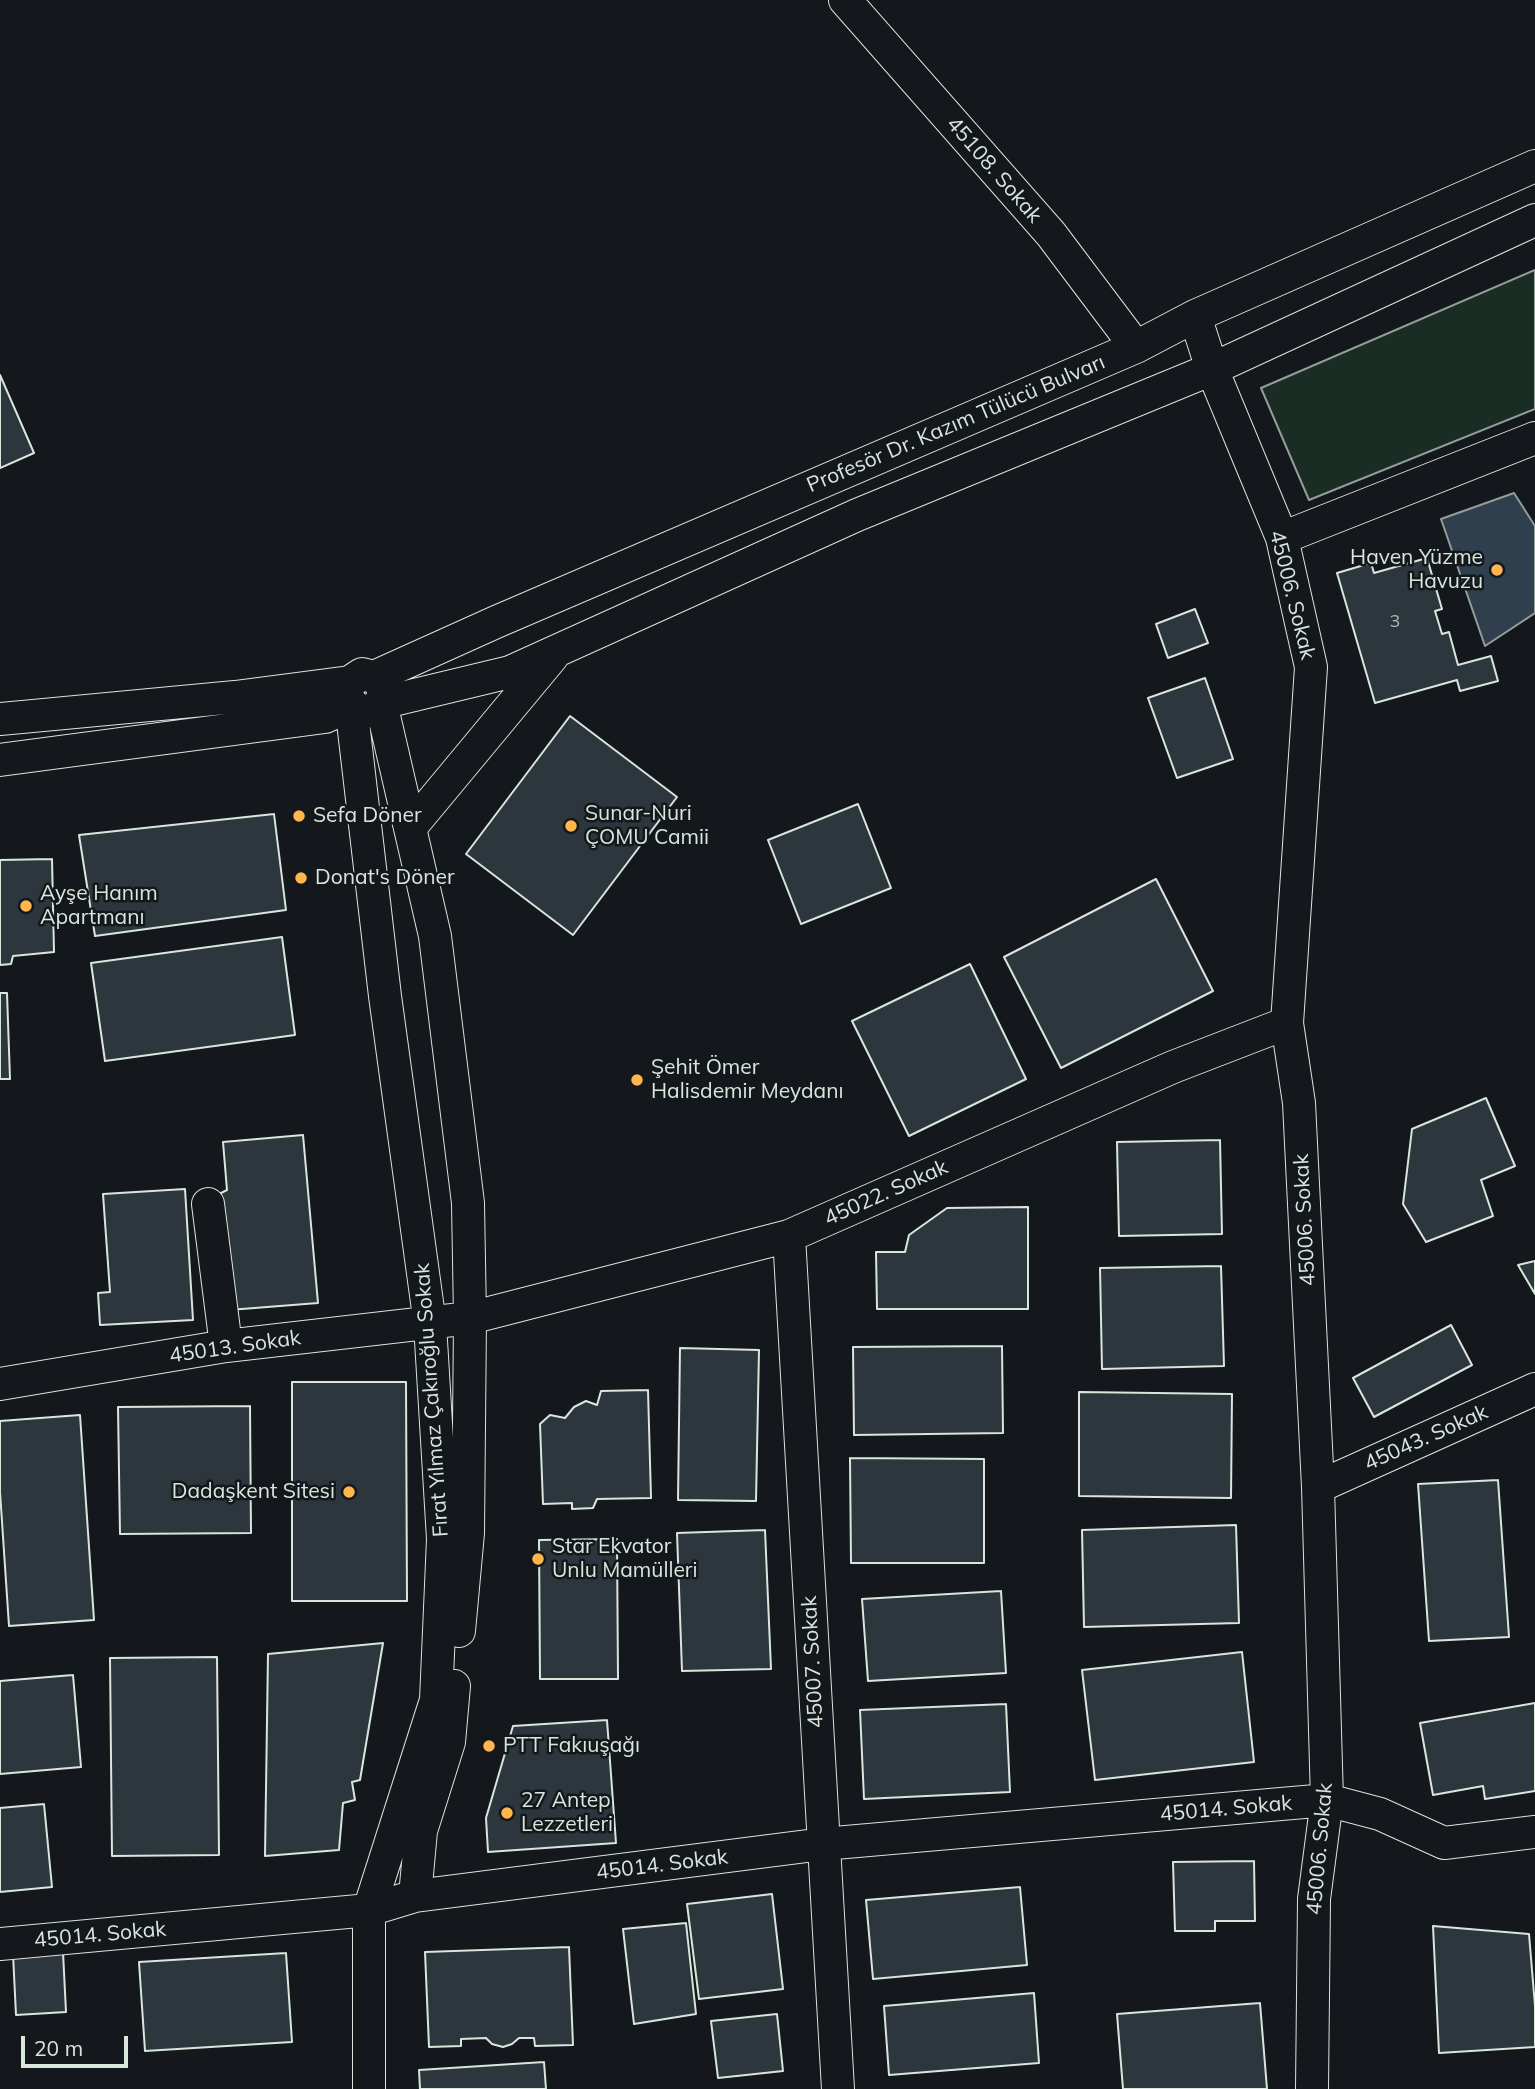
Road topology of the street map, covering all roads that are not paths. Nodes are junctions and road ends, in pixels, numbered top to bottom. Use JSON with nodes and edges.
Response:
{"nodes":[{"id":1,"x":845,"y":0,"type":"edge"},
{"id":2,"x":1535,"y":166,"type":"edge"},
{"id":3,"x":1535,"y":220,"type":"edge"},
{"id":4,"x":1195,"y":316,"type":"junction"},
{"id":5,"x":1136,"y":347,"type":"junction"},
{"id":6,"x":1212,"y":369,"type":"junction"},
{"id":7,"x":1535,"y":438,"type":"edge"},
{"id":8,"x":1282,"y":538,"type":"junction"},
{"id":9,"x":556,"y":652,"type":"junction"},
{"id":10,"x":358,"y":693,"type":"junction"},
{"id":11,"x":0,"y":719,"type":"edge"},
{"id":12,"x":0,"y":760,"type":"edge"},
{"id":13,"x":410,"y":828,"type":"junction"},
{"id":14,"x":1287,"y":1023,"type":"junction"},
{"id":15,"x":208,"y":1204,"type":"dead end"},
{"id":16,"x":789,"y":1236,"type":"junction"},
{"id":17,"x":470,"y":1318,"type":"junction"},
{"id":18,"x":430,"y":1324,"type":"junction"},
{"id":19,"x":226,"y":1346,"type":"junction"},
{"id":20,"x":0,"y":1384,"type":"edge"},
{"id":21,"x":1535,"y":1389,"type":"edge"},
{"id":22,"x":1318,"y":1486,"type":"junction"},
{"id":23,"x":1327,"y":1800,"type":"junction"},
{"id":24,"x":1535,"y":1832,"type":"edge"},
{"id":25,"x":823,"y":1844,"type":"junction"},
{"id":26,"x":415,"y":1896,"type":"junction"},
{"id":27,"x":369,"y":1910,"type":"junction"},
{"id":28,"x":0,"y":1944,"type":"edge"},
{"id":29,"x":369,"y":2089,"type":"edge"},
{"id":30,"x":838,"y":2089,"type":"edge"},
{"id":31,"x":1312,"y":2089,"type":"edge"}],
"edges":[{"from":1,"to":5,"type":"street","name":"45108. Sokak"},
{"from":2,"to":4,"type":"street","name":"Profesör Dr. Kazım Tülücü Bulvarı"},
{"from":3,"to":6,"type":"street","name":"Profesör Dr. Kazım Tülücü Bulvarı"},
{"from":4,"to":5,"type":"street","name":"Profesör Dr. Kazım Tülücü Bulvarı"},
{"from":4,"to":6,"type":"street","name":"45006. Sokak"},
{"from":5,"to":10,"type":"street","name":"Profesör Dr. Kazım Tülücü Bulvarı"},
{"from":6,"to":8,"type":"street","name":"45006. Sokak"},
{"from":6,"to":9,"type":"street","name":"Profesör Dr. Kazım Tülücü Bulvarı"},
{"from":7,"to":8,"type":"street"},
{"from":8,"to":14,"type":"street","name":"45006. Sokak"},
{"from":9,"to":10,"type":"street","name":"Profesör Dr. Kazım Tülücü Bulvarı"},
{"from":9,"to":13,"type":"street"},
{"from":10,"to":11,"type":"street","name":"Profesör Dr. Kazım Tülücü Bulvarı"},
{"from":10,"to":12,"type":"street","name":"Profesör Dr. Kazım Tülücü Bulvarı"},
{"from":10,"to":13,"type":"street","name":"Fırat Yılmaz Çakıroğlu Sokak"},
{"from":10,"to":18,"type":"street","name":"Fırat Yılmaz Çakıroğlu Sokak"},
{"from":13,"to":17,"type":"street","name":"Fırat Yılmaz Çakıroğlu Sokak"},
{"from":14,"to":16,"type":"street","name":"45022. Sokak"},
{"from":14,"to":22,"type":"street","name":"45006. Sokak"},
{"from":15,"to":19,"type":"street"},
{"from":16,"to":17,"type":"street","name":"45022. Sokak"},
{"from":16,"to":25,"type":"street","name":"45007. Sokak"},
{"from":17,"to":18,"type":"street","name":"45013. Sokak"},
{"from":17,"to":26,"type":"street","name":"Fırat Yılmaz Çakıroğlu Sokak"},
{"from":18,"to":19,"type":"street","name":"45013. Sokak"},
{"from":18,"to":27,"type":"street","name":"Fırat Yılmaz Çakıroğlu Sokak"},
{"from":19,"to":20,"type":"street","name":"45013. Sokak"},
{"from":21,"to":22,"type":"street","name":"45043. Sokak"},
{"from":22,"to":23,"type":"street","name":"45006. Sokak"},
{"from":23,"to":24,"type":"street","name":"45014. Sokak"},
{"from":23,"to":25,"type":"street","name":"45014. Sokak"},
{"from":23,"to":31,"type":"street","name":"45006. Sokak"},
{"from":25,"to":26,"type":"street","name":"45014. Sokak"},
{"from":25,"to":30,"type":"street","name":"45007. Sokak"},
{"from":26,"to":27,"type":"street","name":"45014. Sokak"},
{"from":27,"to":28,"type":"street","name":"45014. Sokak"},
{"from":27,"to":29,"type":"street","name":"Fırat Yılmaz Çakıroğlu Sokak"}]}
